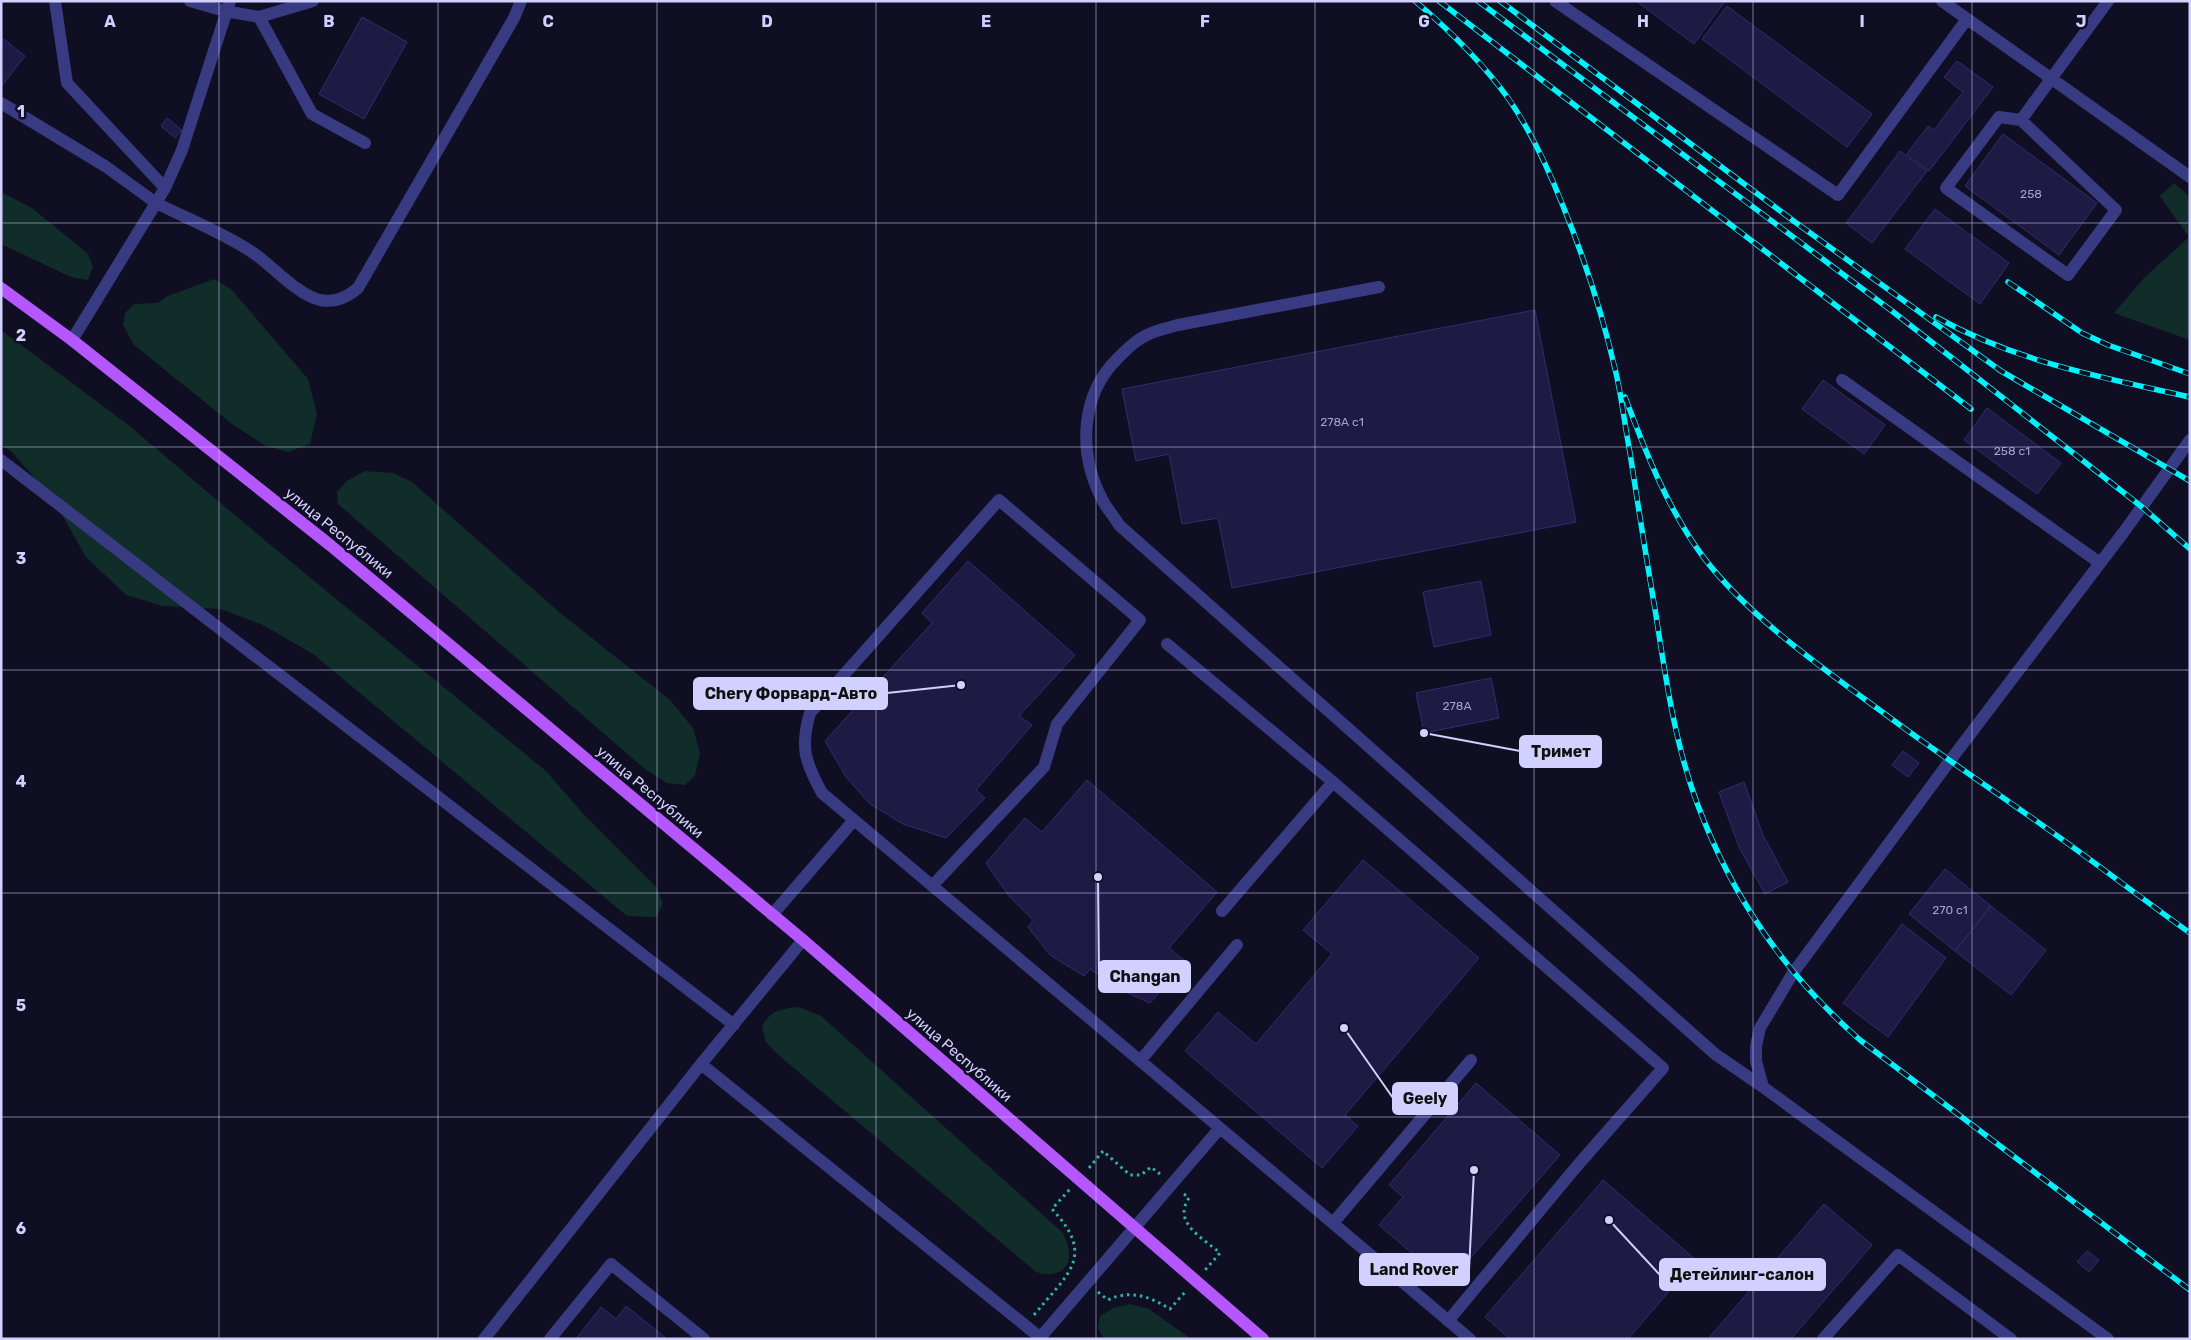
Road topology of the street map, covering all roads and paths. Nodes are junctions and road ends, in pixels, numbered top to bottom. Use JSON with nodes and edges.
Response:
{"nodes":[{"id":1,"x":54,"y":1,"type":"edge"},
{"id":2,"x":190,"y":1,"type":"edge"},
{"id":3,"x":313,"y":1,"type":"edge"},
{"id":4,"x":521,"y":1,"type":"edge"},
{"id":5,"x":1554,"y":1,"type":"edge"},
{"id":6,"x":1942,"y":1,"type":"edge"},
{"id":7,"x":2108,"y":1,"type":"edge"},
{"id":8,"x":228,"y":6,"type":"edge"},
{"id":9,"x":259,"y":17,"type":"junction"},
{"id":10,"x":1967,"y":19,"type":"junction"},
{"id":11,"x":2052,"y":79,"type":"junction"},
{"id":12,"x":1,"y":103,"type":"edge"},
{"id":13,"x":2021,"y":120,"type":"junction"},
{"id":14,"x":365,"y":143,"type":"dead end"},
{"id":15,"x":2190,"y":177,"type":"edge"},
{"id":16,"x":165,"y":188,"type":"junction"},
{"id":17,"x":156,"y":203,"type":"junction"},
{"id":18,"x":1379,"y":286,"type":"dead end"},
{"id":19,"x":1,"y":288,"type":"edge"},
{"id":20,"x":72,"y":340,"type":"junction"},
{"id":21,"x":1842,"y":380,"type":"dead end"},
{"id":22,"x":2190,"y":440,"type":"edge"},
{"id":23,"x":1,"y":460,"type":"edge"},
{"id":24,"x":2100,"y":564,"type":"junction"},
{"id":25,"x":1167,"y":644,"type":"dead end"},
{"id":26,"x":1333,"y":782,"type":"junction"},
{"id":27,"x":854,"y":820,"type":"junction"},
{"id":28,"x":932,"y":886,"type":"junction"},
{"id":29,"x":1222,"y":912,"type":"dead end"},
{"id":30,"x":772,"y":915,"type":"junction"},
{"id":31,"x":803,"y":940,"type":"junction"},
{"id":32,"x":1237,"y":945,"type":"dead end"},
{"id":33,"x":734,"y":1025,"type":"junction"},
{"id":34,"x":1471,"y":1060,"type":"dead end"},
{"id":35,"x":1140,"y":1061,"type":"junction"},
{"id":36,"x":701,"y":1064,"type":"junction"},
{"id":37,"x":1762,"y":1087,"type":"junction"},
{"id":38,"x":1220,"y":1128,"type":"junction"},
{"id":39,"x":1104,"y":1151,"type":"dead end"},
{"id":40,"x":1151,"y":1167,"type":"dead end"},
{"id":41,"x":1189,"y":1198,"type":"dead end"},
{"id":42,"x":1052,"y":1209,"type":"dead end"},
{"id":43,"x":1333,"y":1224,"type":"junction"},
{"id":44,"x":1133,"y":1227,"type":"junction"},
{"id":45,"x":1220,"y":1253,"type":"dead end"},
{"id":46,"x":1108,"y":1300,"type":"dead end"},
{"id":47,"x":1170,"y":1309,"type":"dead end"},
{"id":48,"x":1448,"y":1320,"type":"junction"},
{"id":49,"x":1026,"y":1325,"type":"junction"},
{"id":50,"x":1040,"y":1338,"type":"edge"},
{"id":51,"x":484,"y":1339,"type":"edge"},
{"id":52,"x":550,"y":1339,"type":"edge"},
{"id":53,"x":704,"y":1339,"type":"edge"},
{"id":54,"x":1263,"y":1339,"type":"edge"},
{"id":55,"x":1470,"y":1339,"type":"edge"},
{"id":56,"x":1823,"y":1339,"type":"edge"},
{"id":57,"x":2011,"y":1339,"type":"edge"},
{"id":58,"x":2108,"y":1339,"type":"edge"}],
"edges":[{"from":1,"to":16,"type":"lane"},
{"from":2,"to":8,"type":"lane"},
{"from":3,"to":9,"type":"lane"},
{"from":4,"to":17,"type":"lane"},
{"from":5,"to":10,"type":"lane"},
{"from":6,"to":10,"type":"lane"},
{"from":7,"to":11,"type":"lane"},
{"from":8,"to":9,"type":"lane"},
{"from":8,"to":16,"type":"lane"},
{"from":9,"to":14,"type":"lane"},
{"from":10,"to":11,"type":"lane"},
{"from":11,"to":13,"type":"lane"},
{"from":11,"to":15,"type":"lane"},
{"from":12,"to":17,"type":"lane"},
{"from":13,"to":13,"type":"lane"},
{"from":16,"to":17,"type":"lane"},
{"from":17,"to":20,"type":"lane"},
{"from":18,"to":37,"type":"lane"},
{"from":19,"to":20,"type":"main road","name":"улица Республики"},
{"from":20,"to":30,"type":"main road","name":"улица Республики"},
{"from":21,"to":24,"type":"lane"},
{"from":22,"to":24,"type":"lane"},
{"from":23,"to":33,"type":"lane"},
{"from":24,"to":37,"type":"lane"},
{"from":25,"to":26,"type":"lane"},
{"from":26,"to":29,"type":"lane"},
{"from":26,"to":48,"type":"lane"},
{"from":27,"to":28,"type":"lane"},
{"from":27,"to":28,"type":"lane"},
{"from":27,"to":30,"type":"lane"},
{"from":28,"to":35,"type":"lane"},
{"from":30,"to":31,"type":"main road","name":"улица Республики"},
{"from":31,"to":33,"type":"lane"},
{"from":31,"to":44,"type":"main road","name":"улица Республики"},
{"from":32,"to":35,"type":"lane"},
{"from":33,"to":36,"type":"lane"},
{"from":34,"to":43,"type":"lane"},
{"from":35,"to":38,"type":"lane"},
{"from":36,"to":49,"type":"lane"},
{"from":36,"to":51,"type":"lane"},
{"from":37,"to":58,"type":"lane"},
{"from":38,"to":43,"type":"lane"},
{"from":38,"to":44,"type":"lane"},
{"from":39,"to":40,"type":"path"},
{"from":41,"to":45,"type":"path"},
{"from":42,"to":49,"type":"path"},
{"from":43,"to":48,"type":"lane"},
{"from":44,"to":50,"type":"lane"},
{"from":44,"to":54,"type":"main road","name":"улица Республики"},
{"from":46,"to":47,"type":"path"},
{"from":48,"to":55,"type":"lane"},
{"from":49,"to":50,"type":"lane"},
{"from":52,"to":53,"type":"lane"},
{"from":56,"to":57,"type":"lane"}]}
